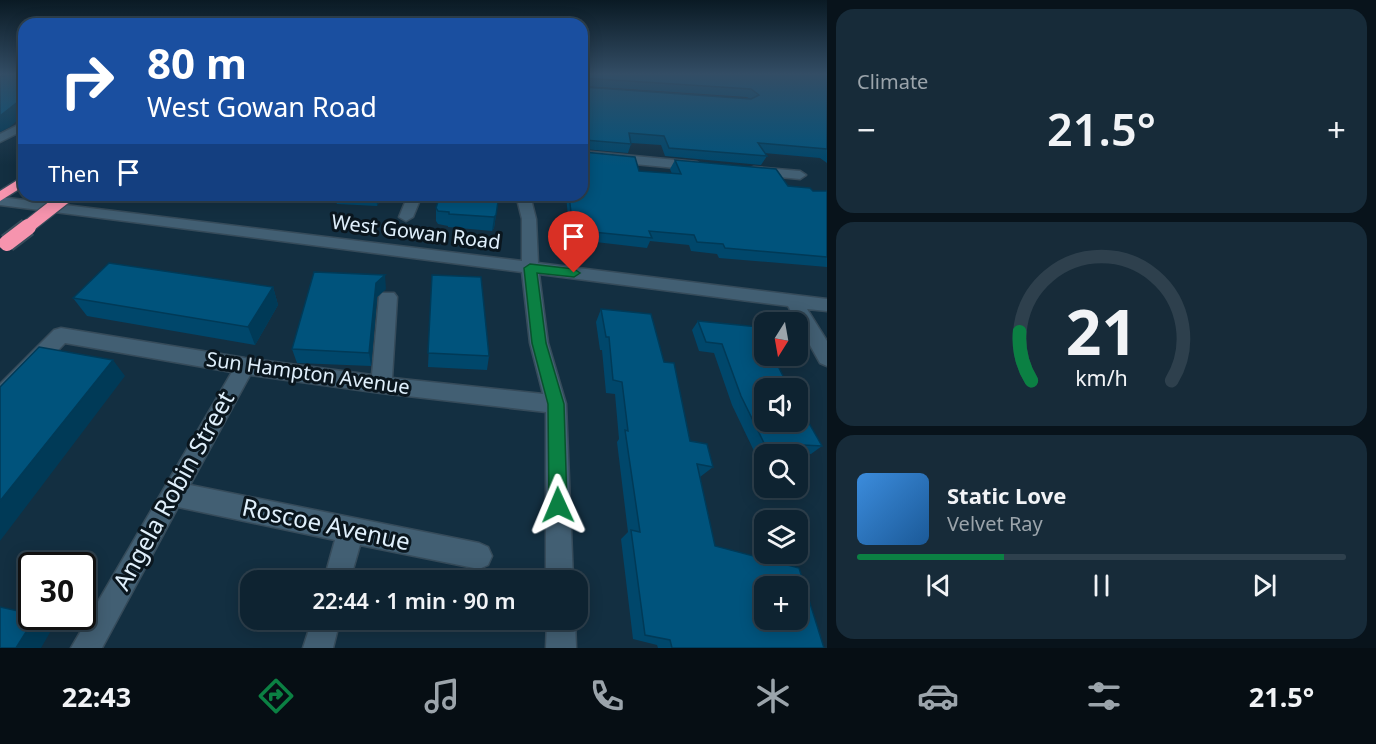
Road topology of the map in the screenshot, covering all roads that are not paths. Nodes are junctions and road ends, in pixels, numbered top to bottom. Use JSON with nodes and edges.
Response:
{"nodes":[{"id":1,"x":18,"y":128,"type":"edge"},
{"id":2,"x":0,"y":139,"type":"edge"},
{"id":3,"x":588,"y":156,"type":"edge"},
{"id":4,"x":708,"y":167,"type":"edge"},
{"id":5,"x":742,"y":170,"type":"edge"},
{"id":6,"x":800,"y":175,"type":"dead end"},
{"id":7,"x":18,"y":185,"type":"edge"},
{"id":8,"x":0,"y":199,"type":"edge"},
{"id":9,"x":60,"y":201,"type":"edge"},
{"id":10,"x":413,"y":201,"type":"edge"},
{"id":11,"x":524,"y":201,"type":"edge"},
{"id":12,"x":406,"y":217,"type":"dead end"},
{"id":13,"x":4,"y":246,"type":"edge"},
{"id":14,"x":530,"y":268,"type":"junction"},
{"id":15,"x":388,"y":297,"type":"dead end"},
{"id":16,"x":794,"y":301,"type":"junction"},
{"id":17,"x":827,"y":305,"type":"edge"},
{"id":18,"x":827,"y":358,"type":"edge"},
{"id":19,"x":245,"y":366,"type":"junction"},
{"id":20,"x":381,"y":385,"type":"junction"},
{"id":21,"x":0,"y":397,"type":"edge"},
{"id":22,"x":556,"y":404,"type":"junction"},
{"id":23,"x":173,"y":494,"type":"junction"},
{"id":24,"x":351,"y":530,"type":"junction"},
{"id":25,"x":479,"y":556,"type":"dead end"},
{"id":26,"x":340,"y":570,"type":"edge"},
{"id":27,"x":560,"y":570,"type":"edge"},
{"id":28,"x":323,"y":630,"type":"edge"},
{"id":29,"x":561,"y":630,"type":"edge"},
{"id":30,"x":86,"y":648,"type":"edge"},
{"id":31,"x":318,"y":648,"type":"edge"},
{"id":32,"x":561,"y":648,"type":"edge"}],
"edges":[{"from":1,"to":2,"type":"street"},
{"from":3,"to":4,"type":"street"},
{"from":5,"to":6,"type":"street"},
{"from":7,"to":8,"type":"highway"},
{"from":8,"to":14,"type":"street","name":"West Gowan Road"},
{"from":9,"to":13,"type":"highway","bridge":true},
{"from":10,"to":12,"type":"street"},
{"from":11,"to":14,"type":"street"},
{"from":14,"to":16,"type":"street","name":"West Gowan Road"},
{"from":14,"to":22,"type":"street"},
{"from":15,"to":20,"type":"street"},
{"from":16,"to":17,"type":"street","name":"West Gowan Road"},
{"from":16,"to":18,"type":"street"},
{"from":19,"to":20,"type":"street","name":"Sun Hampton Avenue"},
{"from":19,"to":21,"type":"street","name":"Sun Hampton Avenue"},
{"from":19,"to":23,"type":"street","name":"Angela Robin Street"},
{"from":20,"to":22,"type":"street","name":"Sun Hampton Avenue"},
{"from":22,"to":27,"type":"street"},
{"from":23,"to":24,"type":"street","name":"Roscoe Avenue"},
{"from":23,"to":30,"type":"street","name":"Angela Robin Street"},
{"from":24,"to":25,"type":"street","name":"Roscoe Avenue"},
{"from":24,"to":26,"type":"street"},
{"from":28,"to":31,"type":"street"},
{"from":29,"to":32,"type":"street"}]}
